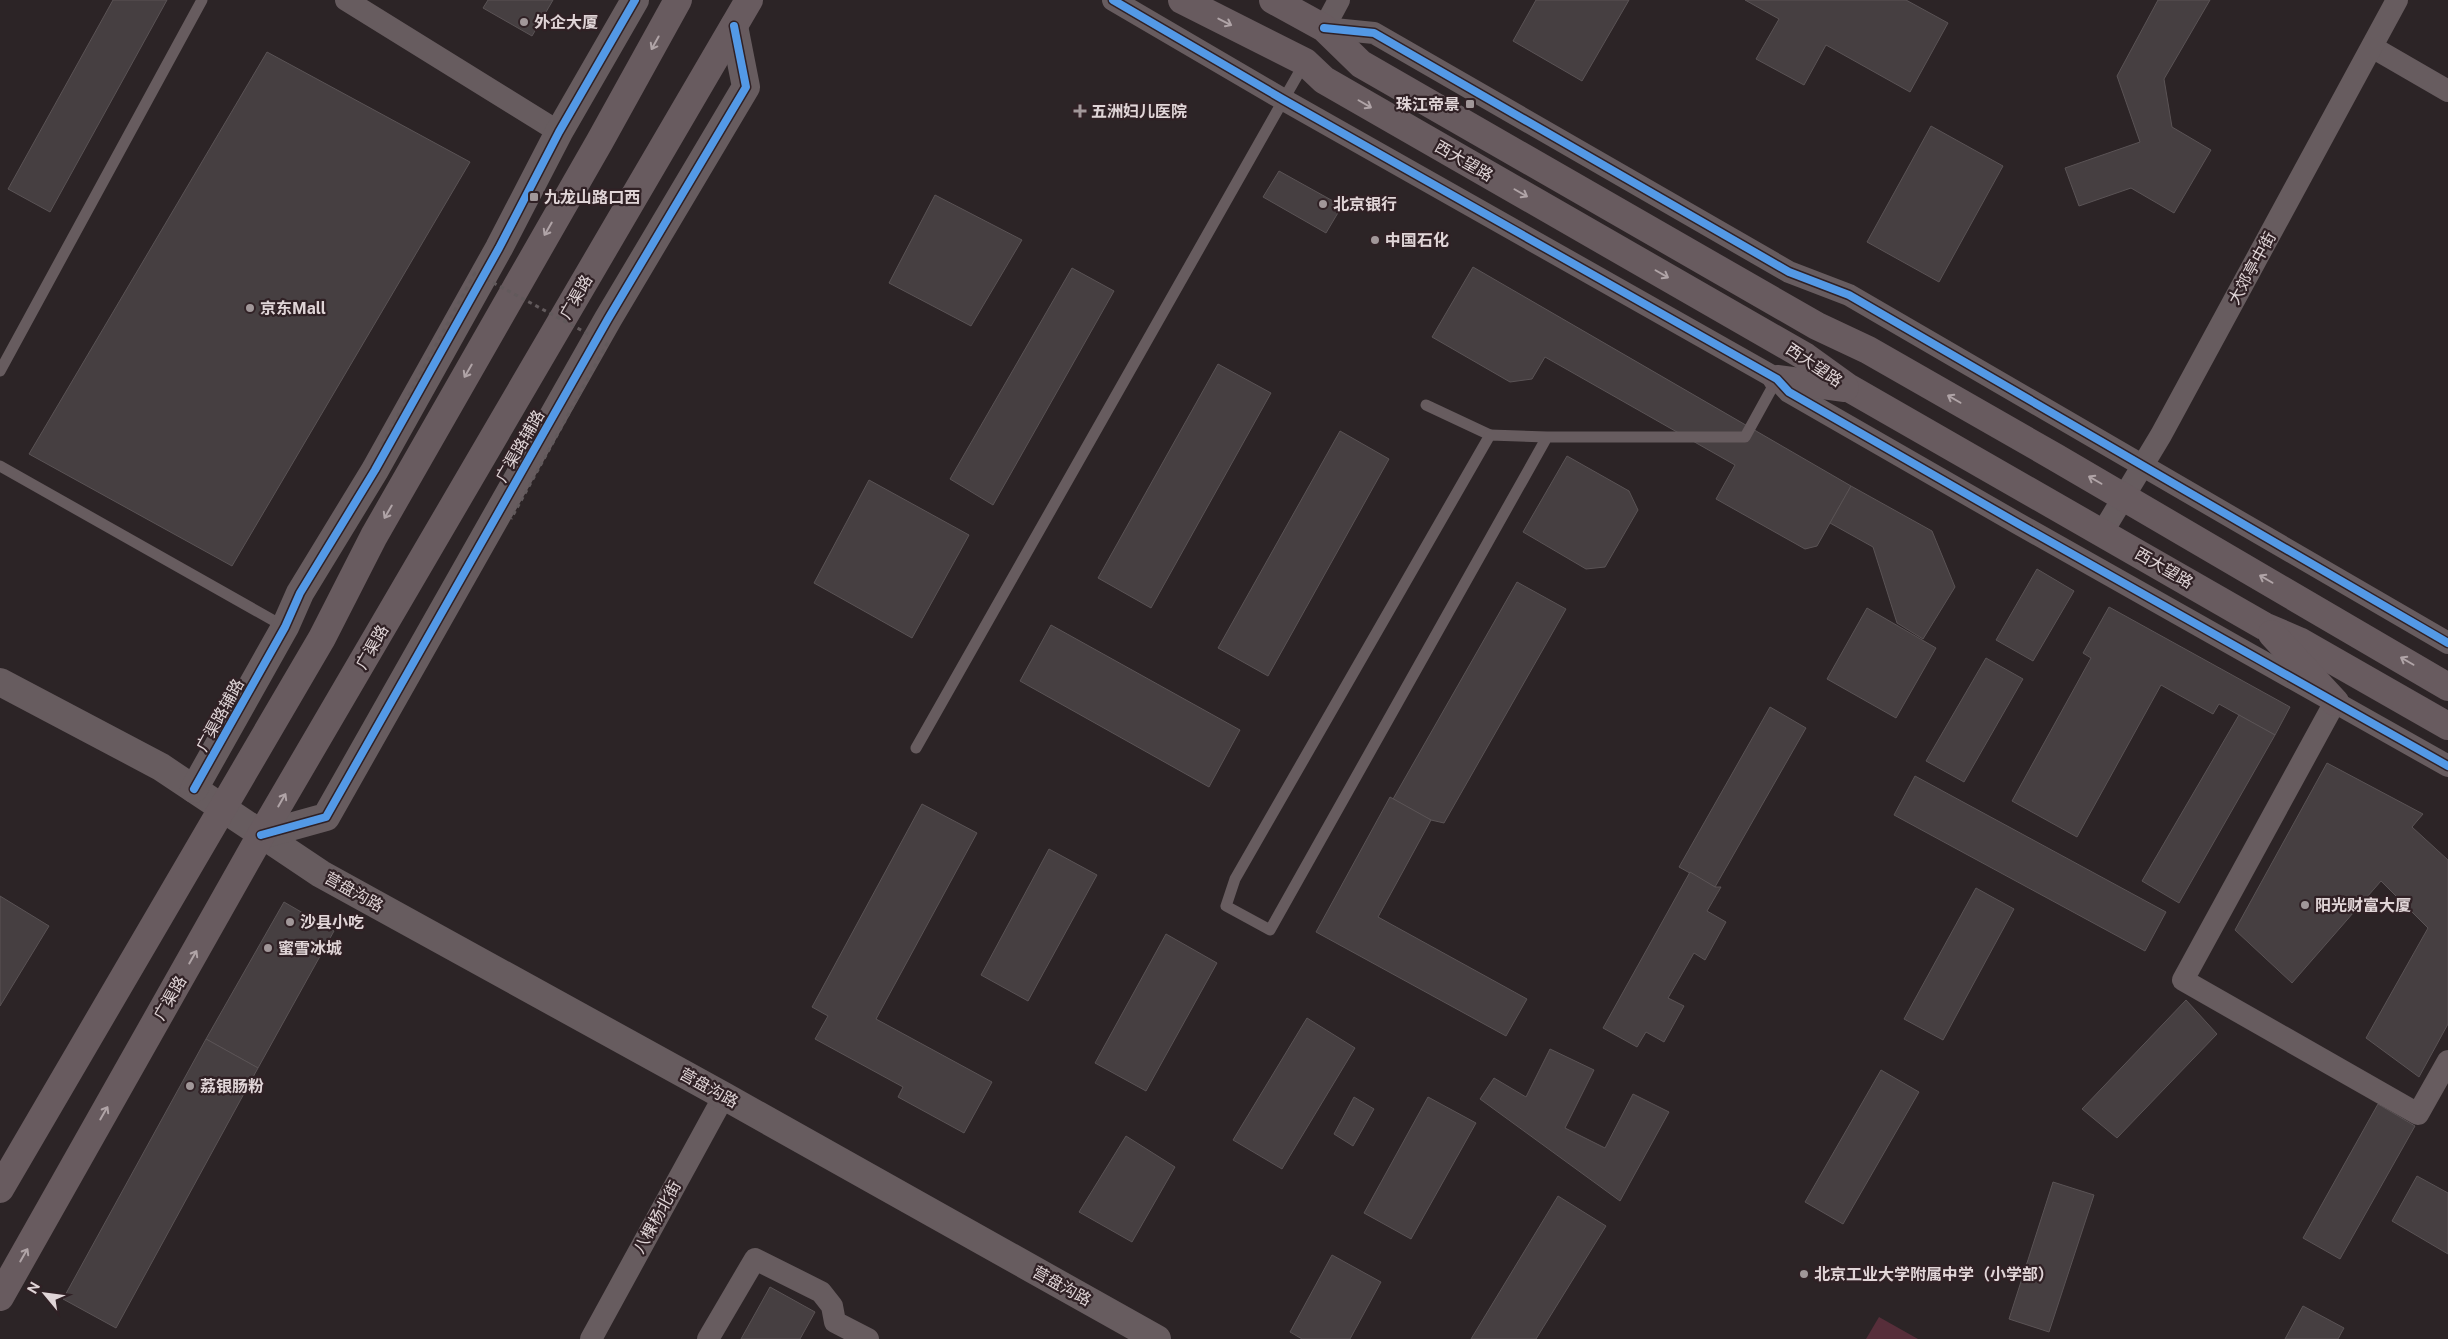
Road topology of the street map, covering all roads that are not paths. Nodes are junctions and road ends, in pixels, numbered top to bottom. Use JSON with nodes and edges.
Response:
{"nodes":[{"id":1,"x":202,"y":0,"type":"edge"},
{"id":2,"x":346,"y":0,"type":"edge"},
{"id":3,"x":635,"y":0,"type":"edge"},
{"id":4,"x":656,"y":0,"type":"edge"},
{"id":5,"x":678,"y":0,"type":"edge"},
{"id":6,"x":749,"y":0,"type":"edge"},
{"id":7,"x":1113,"y":0,"type":"edge"},
{"id":8,"x":1182,"y":0,"type":"edge"},
{"id":9,"x":1273,"y":0,"type":"edge"},
{"id":10,"x":1339,"y":0,"type":"edge"},
{"id":11,"x":2397,"y":0,"type":"edge"},
{"id":12,"x":734,"y":26,"type":"junction"},
{"id":13,"x":1324,"y":28,"type":"junction"},
{"id":14,"x":2372,"y":47,"type":"junction"},
{"id":15,"x":1305,"y":62,"type":"junction"},
{"id":16,"x":590,"y":81,"type":"junction"},
{"id":17,"x":2448,"y":91,"type":"edge"},
{"id":18,"x":1284,"y":100,"type":"junction"},
{"id":19,"x":559,"y":132,"type":"junction"},
{"id":20,"x":0,"y":371,"type":"edge"},
{"id":21,"x":1777,"y":379,"type":"junction"},
{"id":22,"x":1848,"y":388,"type":"junction"},
{"id":23,"x":1426,"y":405,"type":"dead end"},
{"id":24,"x":1490,"y":435,"type":"junction"},
{"id":25,"x":1547,"y":437,"type":"junction"},
{"id":26,"x":0,"y":466,"type":"edge"},
{"id":27,"x":2143,"y":466,"type":"junction"},
{"id":28,"x":2125,"y":497,"type":"junction"},
{"id":29,"x":2102,"y":533,"type":"junction"},
{"id":30,"x":2264,"y":626,"type":"junction"},
{"id":31,"x":285,"y":627,"type":"junction"},
{"id":32,"x":2448,"y":643,"type":"edge"},
{"id":33,"x":0,"y":682,"type":"edge"},
{"id":34,"x":2448,"y":687,"type":"edge"},
{"id":35,"x":2335,"y":702,"type":"junction"},
{"id":36,"x":2448,"y":726,"type":"edge"},
{"id":37,"x":916,"y":748,"type":"dead end"},
{"id":38,"x":2448,"y":766,"type":"edge"},
{"id":39,"x":194,"y":789,"type":"junction"},
{"id":40,"x":222,"y":807,"type":"junction"},
{"id":41,"x":262,"y":835,"type":"junction"},
{"id":42,"x":2448,"y":1061,"type":"edge"},
{"id":43,"x":724,"y":1096,"type":"junction"},
{"id":44,"x":0,"y":1190,"type":"edge"},
{"id":45,"x":0,"y":1297,"type":"edge"},
{"id":46,"x":591,"y":1339,"type":"edge"},
{"id":47,"x":708,"y":1339,"type":"edge"},
{"id":48,"x":868,"y":1339,"type":"edge"},
{"id":49,"x":1157,"y":1339,"type":"edge"}],
"edges":[{"from":1,"to":20,"type":"lane"},
{"from":2,"to":19,"type":"street"},
{"from":3,"to":16,"type":"street","name":"广渠路辅路"},
{"from":4,"to":16,"type":"street"},
{"from":5,"to":40,"type":"main road","one_way":true},
{"from":6,"to":12,"type":"main road","name":"广渠路"},
{"from":7,"to":18,"type":"street"},
{"from":8,"to":15,"type":"main road","name":"西大望路","one_way":true},
{"from":9,"to":13,"type":"main road","name":"西大望路"},
{"from":10,"to":13,"type":"street"},
{"from":11,"to":14,"type":"street","name":"大郊亭中街"},
{"from":41,"to":12,"type":"main road","name":"广渠路","one_way":true},
{"from":12,"to":41,"type":"street","name":"广渠路辅路"},
{"from":13,"to":27,"type":"street"},
{"from":28,"to":13,"type":"main road","name":"西大望路","one_way":true},
{"from":14,"to":17,"type":"street"},
{"from":14,"to":27,"type":"street","name":"大郊亭中街"},
{"from":15,"to":18,"type":"lane"},
{"from":15,"to":22,"type":"main road","name":"西大望路","one_way":true},
{"from":16,"to":19,"type":"street","name":"广渠路辅路"},
{"from":18,"to":21,"type":"street"},
{"from":18,"to":37,"type":"lane"},
{"from":19,"to":31,"type":"street","name":"广渠路辅路"},
{"from":21,"to":22,"type":"main road"},
{"from":21,"to":25,"type":"lane"},
{"from":21,"to":35,"type":"street"},
{"from":22,"to":29,"type":"main road","name":"西大望路"},
{"from":23,"to":24,"type":"lane"},
{"from":24,"to":25,"type":"lane"},
{"from":24,"to":25,"type":"lane"},
{"from":26,"to":31,"type":"lane"},
{"from":27,"to":28,"type":"street","name":"大郊亭中街"},
{"from":27,"to":32,"type":"street"},
{"from":28,"to":29,"type":"street","name":"大郊亭中街"},
{"from":34,"to":28,"type":"main road","name":"西大望路","one_way":true},
{"from":29,"to":30,"type":"main road","name":"西大望路"},
{"from":30,"to":35,"type":"main road"},
{"from":30,"to":36,"type":"main road","name":"西大望路"},
{"from":31,"to":39,"type":"street","name":"广渠路辅路"},
{"from":33,"to":39,"type":"street","name":"营盘沟路"},
{"from":35,"to":38,"type":"street"},
{"from":35,"to":42,"type":"street"},
{"from":39,"to":40,"type":"street","name":"营盘沟路"},
{"from":40,"to":41,"type":"street","name":"营盘沟路"},
{"from":40,"to":44,"type":"main road"},
{"from":41,"to":43,"type":"street","name":"营盘沟路"},
{"from":45,"to":41,"type":"main road","name":"广渠路","one_way":true},
{"from":43,"to":46,"type":"street","name":"八棵杨北街"},
{"from":43,"to":49,"type":"street","name":"营盘沟路"},
{"from":47,"to":48,"type":"street"}]}
